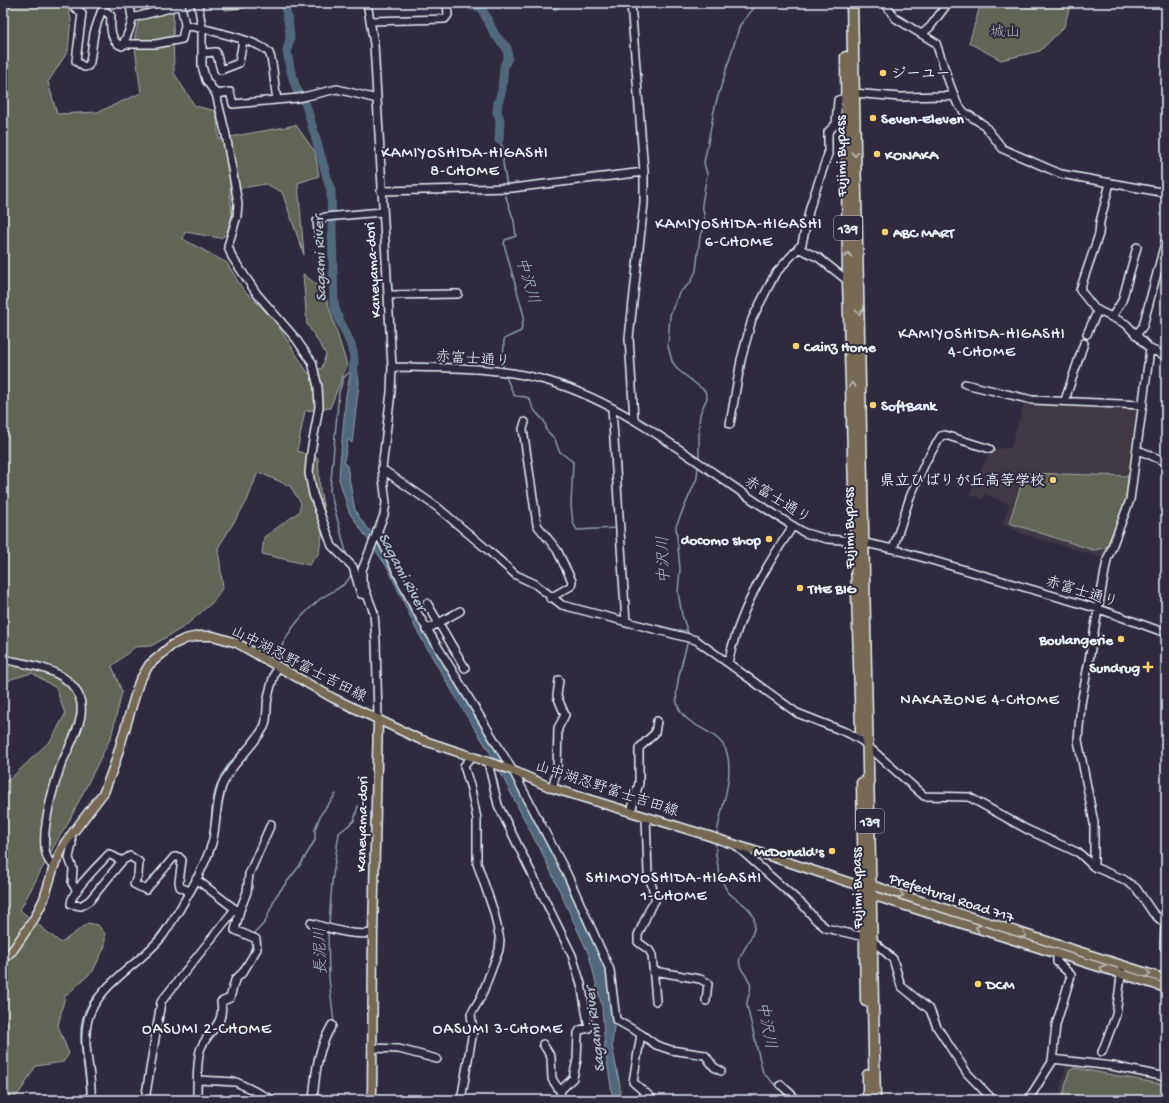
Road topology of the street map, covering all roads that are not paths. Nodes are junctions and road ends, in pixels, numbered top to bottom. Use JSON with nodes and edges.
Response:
{"nodes":[{"id":1,"x":69,"y":3,"type":"edge"},
{"id":2,"x":131,"y":3,"type":"edge"},
{"id":3,"x":198,"y":3,"type":"edge"},
{"id":4,"x":367,"y":3,"type":"edge"},
{"id":5,"x":447,"y":3,"type":"edge"},
{"id":6,"x":631,"y":3,"type":"edge"},
{"id":7,"x":845,"y":3,"type":"edge"},
{"id":8,"x":852,"y":3,"type":"edge"},
{"id":9,"x":885,"y":3,"type":"edge"},
{"id":10,"x":948,"y":3,"type":"edge"},
{"id":11,"x":132,"y":18,"type":"junction"},
{"id":12,"x":370,"y":21,"type":"junction"},
{"id":13,"x":185,"y":25,"type":"junction"},
{"id":14,"x":202,"y":28,"type":"junction"},
{"id":15,"x":922,"y":34,"type":"junction"},
{"id":16,"x":243,"y":40,"type":"junction"},
{"id":17,"x":123,"y":44,"type":"junction"},
{"id":18,"x":203,"y":53,"type":"junction"},
{"id":19,"x":216,"y":94,"type":"junction"},
{"id":20,"x":850,"y":96,"type":"junction"},
{"id":21,"x":955,"y":97,"type":"junction"},
{"id":22,"x":277,"y":99,"type":"junction"},
{"id":23,"x":377,"y":99,"type":"junction"},
{"id":24,"x":644,"y":172,"type":"junction"},
{"id":25,"x":1110,"y":182,"type":"junction"},
{"id":26,"x":381,"y":191,"type":"junction"},
{"id":27,"x":1166,"y":193,"type":"edge"},
{"id":28,"x":382,"y":212,"type":"junction"},
{"id":29,"x":318,"y":231,"type":"dead end"},
{"id":30,"x":1166,"y":239,"type":"edge"},
{"id":31,"x":1137,"y":247,"type":"dead end"},
{"id":32,"x":798,"y":248,"type":"junction"},
{"id":33,"x":848,"y":281,"type":"junction"},
{"id":34,"x":458,"y":294,"type":"dead end"},
{"id":35,"x":388,"y":295,"type":"junction"},
{"id":36,"x":1098,"y":310,"type":"junction"},
{"id":37,"x":1112,"y":317,"type":"junction"},
{"id":38,"x":1087,"y":334,"type":"dead end"},
{"id":39,"x":1136,"y":335,"type":"junction"},
{"id":40,"x":1084,"y":343,"type":"dead end"},
{"id":41,"x":1150,"y":349,"type":"junction"},
{"id":42,"x":1166,"y":356,"type":"edge"},
{"id":43,"x":392,"y":367,"type":"junction"},
{"id":44,"x":965,"y":384,"type":"dead end"},
{"id":45,"x":1065,"y":400,"type":"junction"},
{"id":46,"x":1143,"y":405,"type":"junction"},
{"id":47,"x":612,"y":408,"type":"junction"},
{"id":48,"x":634,"y":420,"type":"junction"},
{"id":49,"x":525,"y":422,"type":"dead end"},
{"id":50,"x":730,"y":424,"type":"dead end"},
{"id":51,"x":990,"y":449,"type":"dead end"},
{"id":52,"x":1138,"y":450,"type":"junction"},
{"id":53,"x":1166,"y":462,"type":"edge"},
{"id":54,"x":382,"y":469,"type":"junction"},
{"id":55,"x":793,"y":526,"type":"junction"},
{"id":56,"x":377,"y":533,"type":"junction"},
{"id":57,"x":859,"y":542,"type":"junction"},
{"id":58,"x":893,"y":549,"type":"junction"},
{"id":59,"x":367,"y":596,"type":"junction"},
{"id":60,"x":550,"y":598,"type":"junction"},
{"id":61,"x":427,"y":603,"type":"dead end"},
{"id":62,"x":1099,"y":609,"type":"junction"},
{"id":63,"x":460,"y":611,"type":"dead end"},
{"id":64,"x":626,"y":623,"type":"junction"},
{"id":65,"x":440,"y":624,"type":"junction"},
{"id":66,"x":426,"y":630,"type":"junction"},
{"id":67,"x":1166,"y":633,"type":"edge"},
{"id":68,"x":3,"y":659,"type":"edge"},
{"id":69,"x":728,"y":663,"type":"junction"},
{"id":70,"x":277,"y":666,"type":"junction"},
{"id":71,"x":465,"y":668,"type":"dead end"},
{"id":72,"x":559,"y":680,"type":"dead end"},
{"id":73,"x":378,"y":719,"type":"junction"},
{"id":74,"x":656,"y":721,"type":"dead end"},
{"id":75,"x":865,"y":744,"type":"junction"},
{"id":76,"x":471,"y":758,"type":"junction"},
{"id":77,"x":489,"y":763,"type":"junction"},
{"id":78,"x":511,"y":770,"type":"junction"},
{"id":79,"x":552,"y":788,"type":"junction"},
{"id":80,"x":632,"y":812,"type":"junction"},
{"id":81,"x":646,"y":817,"type":"junction"},
{"id":82,"x":271,"y":824,"type":"dead end"},
{"id":83,"x":70,"y":835,"type":"junction"},
{"id":84,"x":733,"y":844,"type":"junction"},
{"id":85,"x":122,"y":861,"type":"junction"},
{"id":86,"x":54,"y":866,"type":"junction"},
{"id":87,"x":1094,"y":867,"type":"junction"},
{"id":88,"x":196,"y":879,"type":"junction"},
{"id":89,"x":869,"y":889,"type":"junction"},
{"id":90,"x":77,"y":891,"type":"junction"},
{"id":91,"x":189,"y":891,"type":"junction"},
{"id":92,"x":238,"y":910,"type":"junction"},
{"id":93,"x":311,"y":922,"type":"dead end"},
{"id":94,"x":372,"y":933,"type":"junction"},
{"id":95,"x":868,"y":939,"type":"junction"},
{"id":96,"x":1166,"y":950,"type":"edge"},
{"id":97,"x":1056,"y":953,"type":"junction"},
{"id":98,"x":3,"y":959,"type":"edge"},
{"id":99,"x":1122,"y":970,"type":"junction"},
{"id":100,"x":654,"y":971,"type":"junction"},
{"id":101,"x":1166,"y":979,"type":"edge"},
{"id":102,"x":1166,"y":988,"type":"edge"},
{"id":103,"x":656,"y":1001,"type":"dead end"},
{"id":104,"x":706,"y":1001,"type":"dead end"},
{"id":105,"x":332,"y":1025,"type":"dead end"},
{"id":106,"x":641,"y":1034,"type":"junction"},
{"id":107,"x":543,"y":1044,"type":"dead end"},
{"id":108,"x":372,"y":1048,"type":"junction"},
{"id":109,"x":1102,"y":1052,"type":"dead end"},
{"id":110,"x":437,"y":1059,"type":"dead end"},
{"id":111,"x":1052,"y":1059,"type":"junction"},
{"id":112,"x":721,"y":1071,"type":"dead end"},
{"id":113,"x":1166,"y":1077,"type":"edge"},
{"id":114,"x":198,"y":1080,"type":"junction"},
{"id":115,"x":781,"y":1085,"type":"dead end"},
{"id":116,"x":560,"y":1091,"type":"junction"},
{"id":117,"x":91,"y":1100,"type":"edge"},
{"id":118,"x":145,"y":1100,"type":"edge"},
{"id":119,"x":198,"y":1100,"type":"edge"},
{"id":120,"x":273,"y":1100,"type":"edge"},
{"id":121,"x":313,"y":1100,"type":"edge"},
{"id":122,"x":372,"y":1100,"type":"edge"},
{"id":123,"x":460,"y":1100,"type":"edge"},
{"id":124,"x":562,"y":1100,"type":"edge"},
{"id":125,"x":654,"y":1100,"type":"edge"},
{"id":126,"x":794,"y":1100,"type":"edge"},
{"id":127,"x":868,"y":1100,"type":"edge"},
{"id":128,"x":875,"y":1100,"type":"edge"},
{"id":129,"x":993,"y":1100,"type":"edge"},
{"id":130,"x":1028,"y":1100,"type":"edge"}],
"edges":[{"from":1,"to":17,"type":"street"},
{"from":2,"to":11,"type":"street"},
{"from":3,"to":14,"type":"street"},
{"from":4,"to":12,"type":"street","name":"Kaneyama-dori"},
{"from":5,"to":12,"type":"street"},
{"from":6,"to":24,"type":"street"},
{"from":7,"to":20,"type":"highway","name":"Fujimi Bypass","number":"139"},
{"from":8,"to":20,"type":"highway","name":"Fujimi Bypass","number":"139"},
{"from":9,"to":15,"type":"street"},
{"from":10,"to":15,"type":"street"},
{"from":11,"to":13,"type":"street"},
{"from":11,"to":17,"type":"street"},
{"from":12,"to":23,"type":"street","name":"Kaneyama-dori"},
{"from":13,"to":14,"type":"street"},
{"from":13,"to":17,"type":"street"},
{"from":14,"to":16,"type":"street"},
{"from":14,"to":18,"type":"street"},
{"from":15,"to":21,"type":"street"},
{"from":16,"to":18,"type":"street"},
{"from":16,"to":22,"type":"street"},
{"from":18,"to":19,"type":"street"},
{"from":19,"to":22,"type":"street"},
{"from":19,"to":59,"type":"street"},
{"from":20,"to":21,"type":"street"},
{"from":20,"to":32,"type":"street"},
{"from":33,"to":20,"type":"highway","name":"Fujimi Bypass","number":"139","one_way":true},
{"from":20,"to":57,"type":"highway","name":"Fujimi Bypass","number":"139","one_way":true},
{"from":21,"to":25,"type":"street"},
{"from":22,"to":23,"type":"street"},
{"from":23,"to":26,"type":"street","name":"Kaneyama-dori"},
{"from":24,"to":26,"type":"street"},
{"from":24,"to":48,"type":"street"},
{"from":25,"to":27,"type":"street"},
{"from":25,"to":36,"type":"street"},
{"from":26,"to":28,"type":"street","name":"Kaneyama-dori"},
{"from":28,"to":29,"type":"street"},
{"from":28,"to":35,"type":"street","name":"Kaneyama-dori"},
{"from":30,"to":39,"type":"street"},
{"from":31,"to":37,"type":"street"},
{"from":32,"to":33,"type":"street"},
{"from":32,"to":50,"type":"street"},
{"from":57,"to":33,"type":"highway","name":"Fujimi Bypass","number":"139","one_way":true},
{"from":34,"to":35,"type":"street"},
{"from":35,"to":43,"type":"street","name":"Kaneyama-dori"},
{"from":36,"to":37,"type":"street"},
{"from":36,"to":38,"type":"street"},
{"from":37,"to":39,"type":"street"},
{"from":39,"to":41,"type":"street"},
{"from":40,"to":45,"type":"street"},
{"from":41,"to":42,"type":"street"},
{"from":41,"to":46,"type":"street"},
{"from":43,"to":47,"type":"street","name":"赤富士通り"},
{"from":43,"to":54,"type":"street","name":"Kaneyama-dori"},
{"from":44,"to":45,"type":"street"},
{"from":45,"to":46,"type":"street"},
{"from":46,"to":52,"type":"street"},
{"from":47,"to":48,"type":"street","name":"赤富士通り"},
{"from":47,"to":64,"type":"street"},
{"from":48,"to":55,"type":"street","name":"赤富士通り"},
{"from":49,"to":60,"type":"street"},
{"from":51,"to":58,"type":"street"},
{"from":52,"to":53,"type":"street"},
{"from":52,"to":62,"type":"street"},
{"from":54,"to":56,"type":"street","name":"Kaneyama-dori"},
{"from":54,"to":60,"type":"street"},
{"from":55,"to":57,"type":"street","name":"赤富士通り"},
{"from":55,"to":69,"type":"street"},
{"from":56,"to":59,"type":"street","name":"Kaneyama-dori"},
{"from":56,"to":66,"type":"street"},
{"from":57,"to":58,"type":"street","name":"赤富士通り"},
{"from":57,"to":75,"type":"highway","name":"Fujimi Bypass","number":"139"},
{"from":58,"to":62,"type":"street","name":"赤富士通り"},
{"from":59,"to":73,"type":"street","name":"Kaneyama-dori"},
{"from":60,"to":64,"type":"street"},
{"from":61,"to":65,"type":"street"},
{"from":62,"to":67,"type":"street","name":"赤富士通り"},
{"from":62,"to":87,"type":"street"},
{"from":63,"to":65,"type":"street"},
{"from":64,"to":69,"type":"street"},
{"from":65,"to":66,"type":"street"},
{"from":65,"to":71,"type":"street"},
{"from":66,"to":78,"type":"street"},
{"from":68,"to":86,"type":"street"},
{"from":69,"to":75,"type":"street"},
{"from":70,"to":73,"type":"main road","name":"山中湖忍野富士吉田線"},
{"from":70,"to":83,"type":"main road","name":"山中湖忍野富士吉田線"},
{"from":70,"to":88,"type":"street"},
{"from":72,"to":79,"type":"street"},
{"from":73,"to":76,"type":"main road","name":"山中湖忍野富士吉田線"},
{"from":73,"to":94,"type":"main road","name":"Kaneyama-dori"},
{"from":74,"to":80,"type":"street"},
{"from":75,"to":87,"type":"street"},
{"from":75,"to":89,"type":"highway","name":"Fujimi Bypass","number":"139"},
{"from":76,"to":77,"type":"main road","name":"山中湖忍野富士吉田線"},
{"from":76,"to":123,"type":"street"},
{"from":77,"to":78,"type":"main road","name":"山中湖忍野富士吉田線"},
{"from":77,"to":116,"type":"street"},
{"from":78,"to":79,"type":"main road","name":"山中湖忍野富士吉田線"},
{"from":78,"to":106,"type":"street"},
{"from":79,"to":80,"type":"main road","name":"山中湖忍野富士吉田線"},
{"from":80,"to":81,"type":"main road","name":"山中湖忍野富士吉田線"},
{"from":81,"to":84,"type":"main road","name":"山中湖忍野富士吉田線"},
{"from":81,"to":100,"type":"street"},
{"from":82,"to":92,"type":"street"},
{"from":83,"to":86,"type":"main road","name":"山中湖忍野富士吉田線"},
{"from":83,"to":90,"type":"street"},
{"from":84,"to":89,"type":"main road","name":"Prefectural Road 717"},
{"from":84,"to":95,"type":"street"},
{"from":85,"to":90,"type":"street"},
{"from":85,"to":90,"type":"street"},
{"from":85,"to":91,"type":"street"},
{"from":86,"to":98,"type":"main road","name":"山中湖忍野富士吉田線"},
{"from":87,"to":96,"type":"street"},
{"from":88,"to":91,"type":"street"},
{"from":88,"to":92,"type":"street"},
{"from":89,"to":95,"type":"highway","name":"Fujimi Bypass","number":"139"},
{"from":97,"to":89,"type":"main road","one_way":true},
{"from":89,"to":99,"type":"main road","name":"Prefectural Road 717","one_way":true},
{"from":91,"to":117,"type":"street"},
{"from":92,"to":114,"type":"street"},
{"from":92,"to":118,"type":"street"},
{"from":93,"to":94,"type":"street"},
{"from":94,"to":108,"type":"main road","name":"Kaneyama-dori"},
{"from":95,"to":127,"type":"highway","name":"Fujimi Bypass","number":"139"},
{"from":95,"to":128,"type":"highway","name":"Fujimi Bypass","number":"139"},
{"from":95,"to":129,"type":"street"},
{"from":99,"to":97,"type":"main road","one_way":true},
{"from":97,"to":111,"type":"street"},
{"from":99,"to":101,"type":"main road","name":"Prefectural Road 717","one_way":true},
{"from":99,"to":102,"type":"main road"},
{"from":99,"to":109,"type":"street"},
{"from":100,"to":103,"type":"street"},
{"from":100,"to":104,"type":"street"},
{"from":105,"to":121,"type":"street"},
{"from":106,"to":112,"type":"street"},
{"from":106,"to":125,"type":"street"},
{"from":107,"to":116,"type":"street"},
{"from":108,"to":110,"type":"street"},
{"from":108,"to":122,"type":"main road","name":"Kaneyama-dori"},
{"from":111,"to":113,"type":"street"},
{"from":111,"to":130,"type":"street"},
{"from":114,"to":119,"type":"street"},
{"from":114,"to":120,"type":"street"},
{"from":115,"to":126,"type":"street"},
{"from":116,"to":124,"type":"street"}]}
